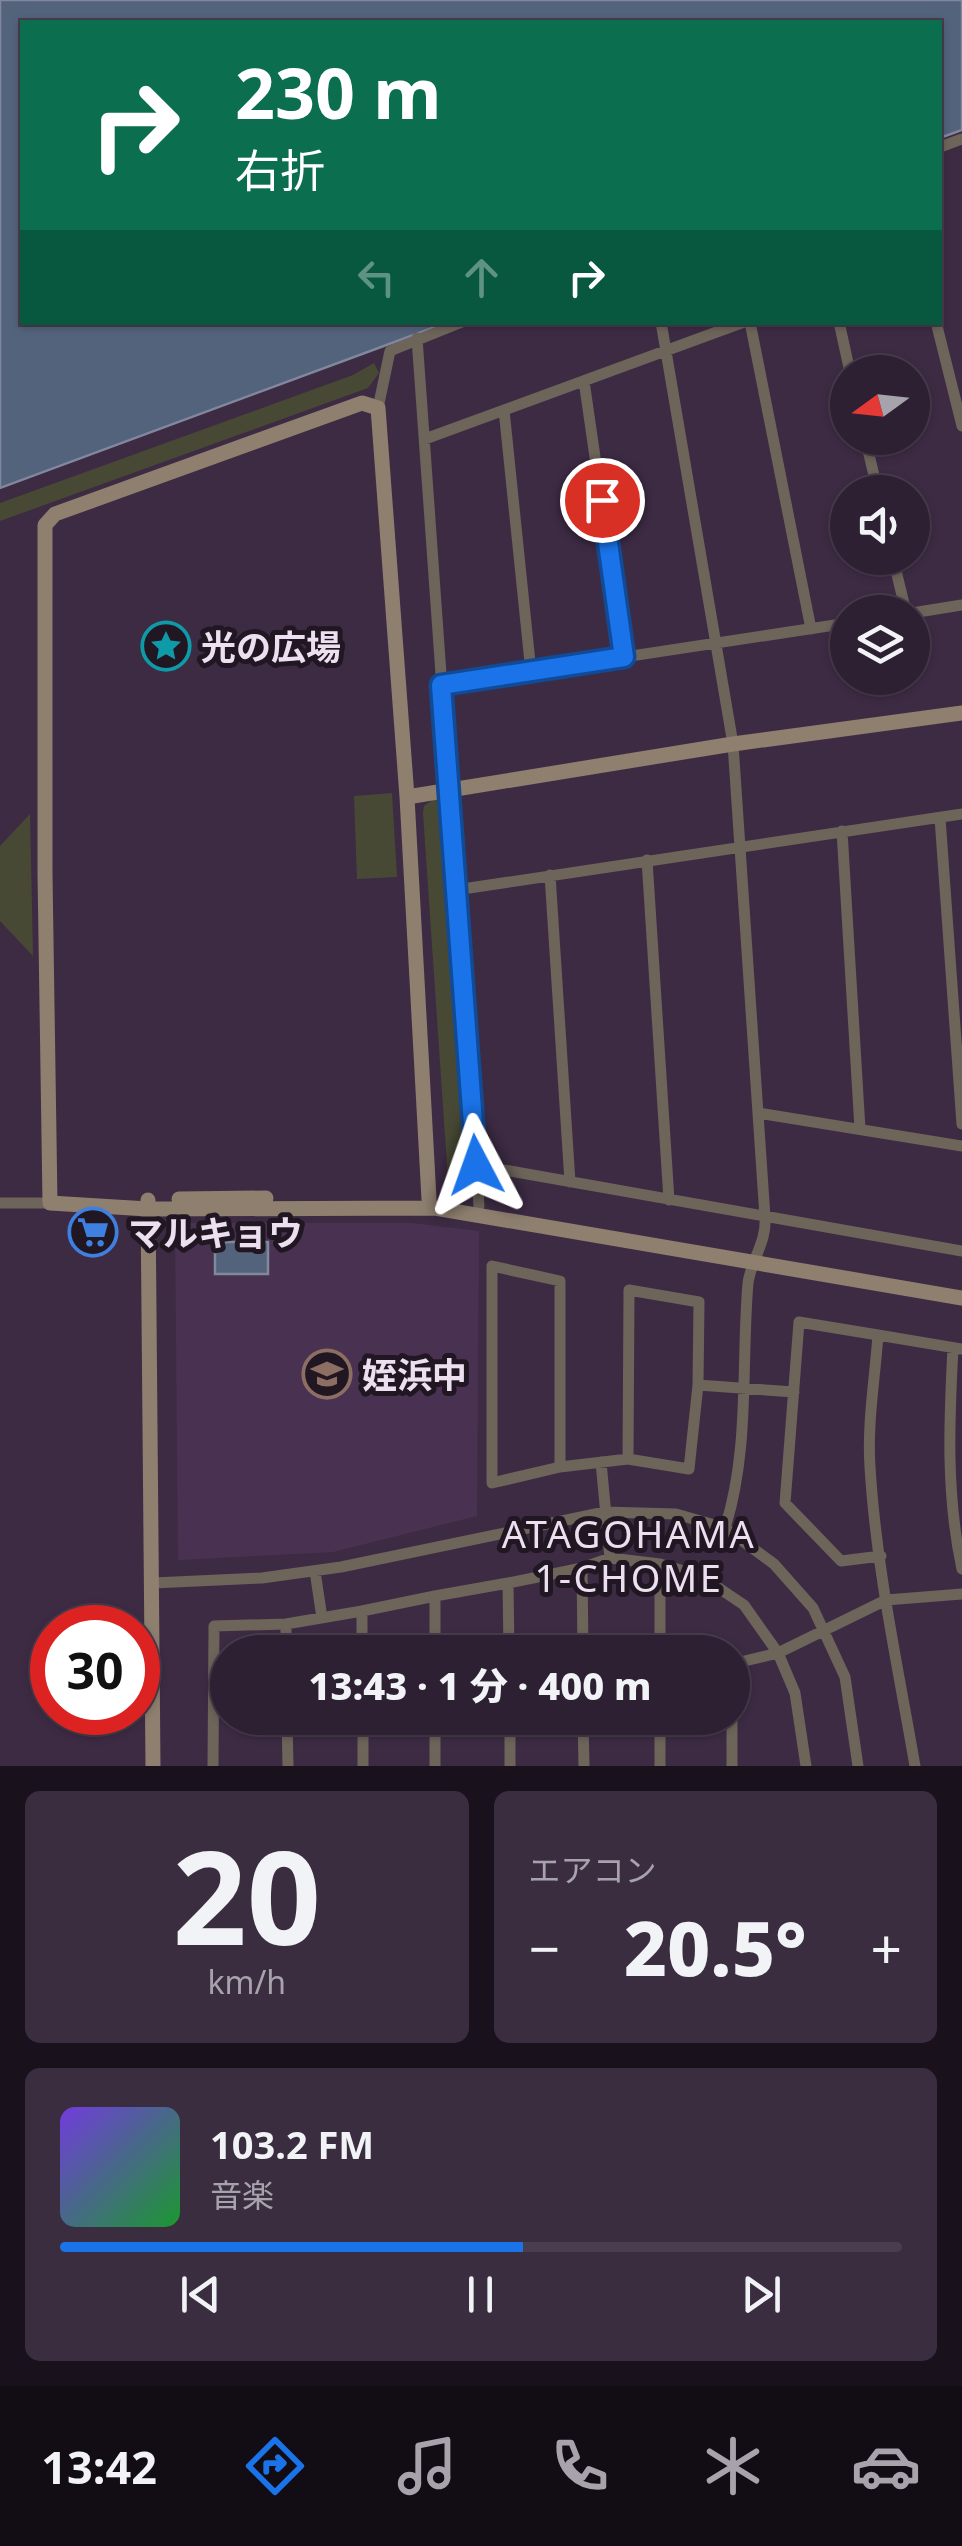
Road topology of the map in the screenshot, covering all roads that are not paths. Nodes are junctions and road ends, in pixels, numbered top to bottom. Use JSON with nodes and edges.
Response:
{"nodes":[{"id":1,"x":454,"y":325,"type":"edge"},
{"id":2,"x":662,"y":325,"type":"edge"},
{"id":3,"x":739,"y":325,"type":"edge"},
{"id":4,"x":748,"y":325,"type":"edge"},
{"id":5,"x":840,"y":325,"type":"edge"},
{"id":6,"x":937,"y":325,"type":"edge"},
{"id":7,"x":417,"y":338,"type":"junction"},
{"id":8,"x":666,"y":352,"type":"junction"},
{"id":9,"x":846,"y":355,"type":"edge"},
{"id":10,"x":584,"y":381,"type":"junction"},
{"id":11,"x":378,"y":408,"type":"junction"},
{"id":12,"x":504,"y":410,"type":"junction"},
{"id":13,"x":962,"y":426,"type":"edge"},
{"id":14,"x":424,"y":439,"type":"junction"},
{"id":15,"x":962,"y":605,"type":"edge"},
{"id":16,"x":930,"y":610,"type":"edge"},
{"id":17,"x":830,"y":625,"type":"edge"},
{"id":18,"x":811,"y":628,"type":"junction"},
{"id":19,"x":717,"y":643,"type":"junction"},
{"id":20,"x":624,"y":657,"type":"junction"},
{"id":21,"x":531,"y":672,"type":"junction"},
{"id":22,"x":441,"y":685,"type":"junction"},
{"id":23,"x":962,"y":713,"type":"edge"},
{"id":24,"x":733,"y":744,"type":"junction"},
{"id":25,"x":447,"y":789,"type":"junction"},
{"id":26,"x":407,"y":797,"type":"junction"},
{"id":27,"x":962,"y":814,"type":"edge"},
{"id":28,"x":940,"y":818,"type":"junction"},
{"id":29,"x":842,"y":831,"type":"junction"},
{"id":30,"x":740,"y":845,"type":"junction"},
{"id":31,"x":646,"y":860,"type":"junction"},
{"id":32,"x":550,"y":875,"type":"junction"},
{"id":33,"x":456,"y":890,"type":"junction"},
{"id":34,"x":758,"y":1113,"type":"junction"},
{"id":35,"x":962,"y":1124,"type":"edge"},
{"id":36,"x":860,"y":1129,"type":"junction"},
{"id":37,"x":962,"y":1146,"type":"edge"},
{"id":38,"x":476,"y":1165,"type":"junction"},
{"id":39,"x":570,"y":1182,"type":"junction"},
{"id":40,"x":429,"y":1199,"type":"junction"},
{"id":41,"x":668,"y":1200,"type":"junction"},
{"id":42,"x":0,"y":1203,"type":"edge"},
{"id":43,"x":50,"y":1203,"type":"junction"},
{"id":44,"x":148,"y":1204,"type":"junction"},
{"id":45,"x":479,"y":1206,"type":"junction"},
{"id":46,"x":765,"y":1217,"type":"junction"},
{"id":47,"x":962,"y":1251,"type":"edge"},
{"id":48,"x":756,"y":1260,"type":"junction"},
{"id":49,"x":962,"y":1289,"type":"edge"},
{"id":50,"x":962,"y":1298,"type":"edge"},
{"id":51,"x":878,"y":1335,"type":"junction"},
{"id":52,"x":958,"y":1348,"type":"edge"},
{"id":53,"x":698,"y":1385,"type":"junction"},
{"id":54,"x":746,"y":1388,"type":"junction"},
{"id":55,"x":794,"y":1392,"type":"junction"},
{"id":56,"x":628,"y":1459,"type":"junction"},
{"id":57,"x":601,"y":1462,"type":"junction"},
{"id":58,"x":560,"y":1467,"type":"junction"},
{"id":59,"x":605,"y":1512,"type":"junction"},
{"id":60,"x":725,"y":1528,"type":"junction"},
{"id":61,"x":881,"y":1556,"type":"junction"},
{"id":62,"x":610,"y":1558,"type":"junction"},
{"id":63,"x":660,"y":1564,"type":"junction"},
{"id":64,"x":582,"y":1568,"type":"junction"},
{"id":65,"x":962,"y":1569,"type":"edge"},
{"id":66,"x":316,"y":1570,"type":"junction"},
{"id":67,"x":153,"y":1582,"type":"junction"},
{"id":68,"x":508,"y":1583,"type":"junction"},
{"id":69,"x":962,"y":1594,"type":"edge"},
{"id":70,"x":434,"y":1596,"type":"junction"},
{"id":71,"x":886,"y":1600,"type":"junction"},
{"id":72,"x":362,"y":1611,"type":"junction"},
{"id":73,"x":322,"y":1618,"type":"junction"},
{"id":74,"x":286,"y":1624,"type":"junction"},
{"id":75,"x":826,"y":1631,"type":"junction"},
{"id":76,"x":286,"y":1635,"type":"edge"},
{"id":77,"x":362,"y":1635,"type":"edge"},
{"id":78,"x":434,"y":1635,"type":"edge"},
{"id":79,"x":509,"y":1635,"type":"edge"},
{"id":80,"x":583,"y":1635,"type":"edge"},
{"id":81,"x":660,"y":1635,"type":"edge"},
{"id":82,"x":778,"y":1653,"type":"junction"},
{"id":83,"x":750,"y":1660,"type":"edge"},
{"id":84,"x":287,"y":1735,"type":"edge"},
{"id":85,"x":362,"y":1735,"type":"edge"},
{"id":86,"x":435,"y":1735,"type":"edge"},
{"id":87,"x":510,"y":1735,"type":"edge"},
{"id":88,"x":583,"y":1735,"type":"edge"},
{"id":89,"x":660,"y":1735,"type":"edge"},
{"id":90,"x":732,"y":1735,"type":"edge"},
{"id":91,"x":153,"y":1766,"type":"edge"},
{"id":92,"x":213,"y":1766,"type":"edge"},
{"id":93,"x":288,"y":1766,"type":"edge"},
{"id":94,"x":363,"y":1766,"type":"edge"},
{"id":95,"x":435,"y":1766,"type":"edge"},
{"id":96,"x":510,"y":1766,"type":"edge"},
{"id":97,"x":584,"y":1766,"type":"edge"},
{"id":98,"x":660,"y":1766,"type":"edge"},
{"id":99,"x":732,"y":1766,"type":"edge"},
{"id":100,"x":806,"y":1766,"type":"edge"},
{"id":101,"x":858,"y":1766,"type":"edge"},
{"id":102,"x":915,"y":1766,"type":"edge"}],
"edges":[{"from":1,"to":7,"type":"street"},
{"from":2,"to":8,"type":"street"},
{"from":3,"to":8,"type":"street"},
{"from":4,"to":18,"type":"street"},
{"from":5,"to":9,"type":"street"},
{"from":6,"to":13,"type":"street"},
{"from":7,"to":11,"type":"street"},
{"from":7,"to":14,"type":"street"},
{"from":8,"to":10,"type":"street"},
{"from":8,"to":19,"type":"street"},
{"from":10,"to":12,"type":"street"},
{"from":10,"to":20,"type":"street"},
{"from":11,"to":26,"type":"street"},
{"from":11,"to":43,"type":"street"},
{"from":12,"to":14,"type":"street"},
{"from":12,"to":21,"type":"street"},
{"from":14,"to":22,"type":"street"},
{"from":15,"to":16,"type":"street"},
{"from":17,"to":18,"type":"street"},
{"from":18,"to":19,"type":"street"},
{"from":19,"to":20,"type":"street"},
{"from":19,"to":24,"type":"street"},
{"from":20,"to":21,"type":"street"},
{"from":21,"to":22,"type":"street"},
{"from":22,"to":25,"type":"street"},
{"from":23,"to":24,"type":"street"},
{"from":24,"to":25,"type":"street"},
{"from":24,"to":30,"type":"street"},
{"from":25,"to":26,"type":"street"},
{"from":25,"to":33,"type":"street"},
{"from":26,"to":40,"type":"street"},
{"from":27,"to":28,"type":"street"},
{"from":28,"to":29,"type":"street"},
{"from":28,"to":35,"type":"street"},
{"from":29,"to":30,"type":"street"},
{"from":29,"to":36,"type":"street"},
{"from":30,"to":31,"type":"street"},
{"from":30,"to":34,"type":"street"},
{"from":31,"to":32,"type":"street"},
{"from":31,"to":41,"type":"street"},
{"from":32,"to":33,"type":"street"},
{"from":32,"to":39,"type":"street"},
{"from":33,"to":38,"type":"street"},
{"from":34,"to":36,"type":"street"},
{"from":34,"to":46,"type":"street"},
{"from":36,"to":37,"type":"street"},
{"from":38,"to":39,"type":"street"},
{"from":38,"to":45,"type":"street"},
{"from":39,"to":41,"type":"street"},
{"from":40,"to":44,"type":"street"},
{"from":40,"to":45,"type":"street"},
{"from":41,"to":46,"type":"street"},
{"from":42,"to":43,"type":"street"},
{"from":43,"to":44,"type":"street"},
{"from":44,"to":48,"type":"street"},
{"from":44,"to":67,"type":"street"},
{"from":45,"to":48,"type":"street"},
{"from":46,"to":47,"type":"street"},
{"from":46,"to":48,"type":"street"},
{"from":48,"to":49,"type":"street"},
{"from":48,"to":50,"type":"street"},
{"from":48,"to":54,"type":"street"},
{"from":51,"to":52,"type":"street"},
{"from":51,"to":55,"type":"street"},
{"from":51,"to":61,"type":"street"},
{"from":52,"to":65,"type":"street"},
{"from":53,"to":54,"type":"street"},
{"from":53,"to":56,"type":"street"},
{"from":53,"to":56,"type":"street"},
{"from":54,"to":55,"type":"street"},
{"from":54,"to":60,"type":"street"},
{"from":55,"to":61,"type":"street"},
{"from":56,"to":57,"type":"street"},
{"from":57,"to":58,"type":"street"},
{"from":57,"to":59,"type":"street"},
{"from":58,"to":58,"type":"street"},
{"from":59,"to":60,"type":"street"},
{"from":59,"to":62,"type":"street"},
{"from":59,"to":66,"type":"street"},
{"from":60,"to":75,"type":"street"},
{"from":61,"to":71,"type":"street"},
{"from":62,"to":63,"type":"street"},
{"from":62,"to":64,"type":"street"},
{"from":63,"to":81,"type":"street"},
{"from":63,"to":82,"type":"street"},
{"from":64,"to":68,"type":"street"},
{"from":64,"to":80,"type":"street"},
{"from":66,"to":67,"type":"street"},
{"from":66,"to":73,"type":"street"},
{"from":67,"to":91,"type":"street"},
{"from":68,"to":70,"type":"street"},
{"from":68,"to":79,"type":"street"},
{"from":69,"to":71,"type":"street"},
{"from":70,"to":72,"type":"street"},
{"from":70,"to":78,"type":"street"},
{"from":71,"to":75,"type":"street"},
{"from":71,"to":102,"type":"street"},
{"from":72,"to":73,"type":"street"},
{"from":72,"to":77,"type":"street"},
{"from":73,"to":74,"type":"street"},
{"from":74,"to":76,"type":"street"},
{"from":74,"to":92,"type":"street"},
{"from":75,"to":82,"type":"street"},
{"from":75,"to":101,"type":"street"},
{"from":82,"to":83,"type":"street"},
{"from":82,"to":100,"type":"street"},
{"from":84,"to":93,"type":"street"},
{"from":85,"to":94,"type":"street"},
{"from":86,"to":95,"type":"street"},
{"from":87,"to":96,"type":"street"},
{"from":88,"to":97,"type":"street"},
{"from":89,"to":98,"type":"street"},
{"from":90,"to":99,"type":"street"}]}
